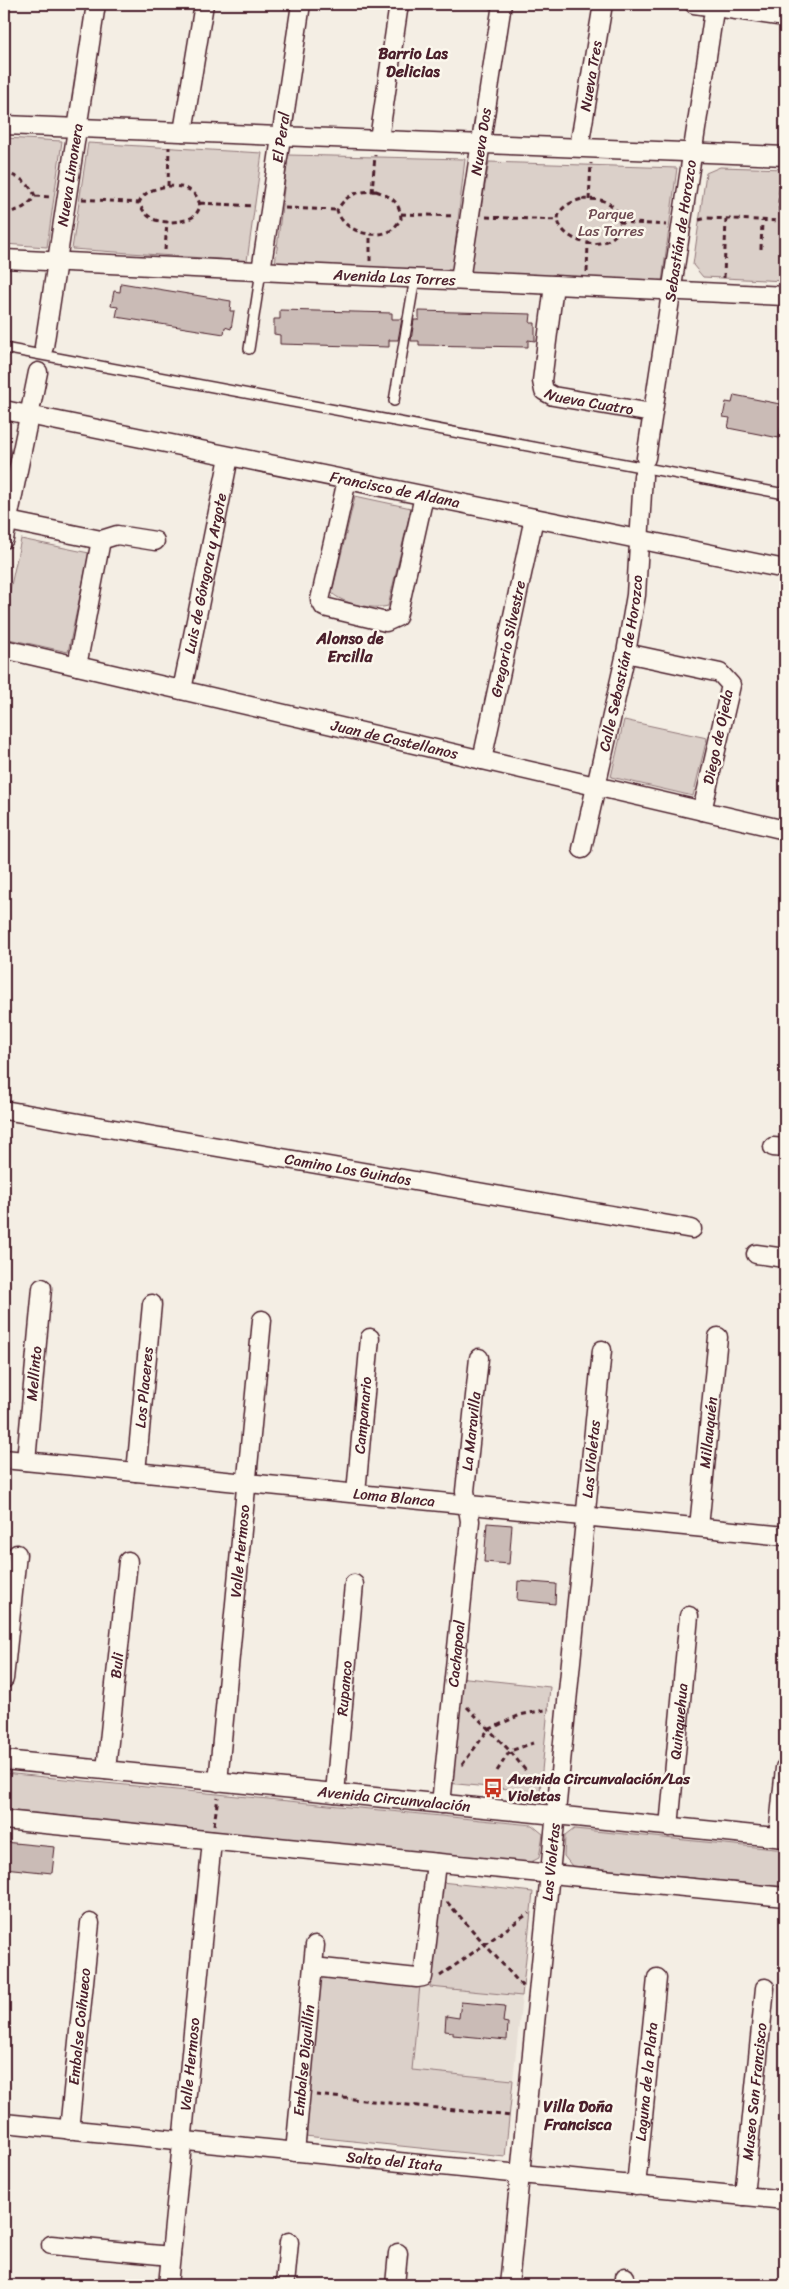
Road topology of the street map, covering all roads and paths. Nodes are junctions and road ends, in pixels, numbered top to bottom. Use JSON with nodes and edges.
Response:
{"nodes":[{"id":1,"x":96,"y":4,"type":"edge"},
{"id":2,"x":204,"y":4,"type":"edge"},
{"id":3,"x":301,"y":4,"type":"edge"},
{"id":4,"x":399,"y":4,"type":"edge"},
{"id":5,"x":502,"y":4,"type":"edge"},
{"id":6,"x":603,"y":4,"type":"edge"},
{"id":7,"x":694,"y":4,"type":"edge"},
{"id":8,"x":715,"y":5,"type":"edge"},
{"id":9,"x":785,"y":17,"type":"edge"},
{"id":10,"x":5,"y":125,"type":"edge"},
{"id":11,"x":77,"y":128,"type":"junction"},
{"id":12,"x":176,"y":132,"type":"junction"},
{"id":13,"x":280,"y":136,"type":"junction"},
{"id":14,"x":377,"y":139,"type":"junction"},
{"id":15,"x":481,"y":143,"type":"junction"},
{"id":16,"x":585,"y":147,"type":"junction"},
{"id":17,"x":693,"y":151,"type":"junction"},
{"id":18,"x":784,"y":156,"type":"edge"},
{"id":19,"x":4,"y":171,"type":"edge"},
{"id":20,"x":168,"y":186,"type":"junction"},
{"id":21,"x":372,"y":192,"type":"junction"},
{"id":22,"x":35,"y":196,"type":"junction"},
{"id":23,"x":67,"y":198,"type":"junction"},
{"id":24,"x":589,"y":200,"type":"junction"},
{"id":25,"x":139,"y":203,"type":"junction"},
{"id":26,"x":785,"y":208,"type":"edge"},
{"id":27,"x":5,"y":213,"type":"edge"},
{"id":28,"x":726,"y":218,"type":"junction"},
{"id":29,"x":780,"y":219,"type":"junction"},
{"id":30,"x":167,"y":221,"type":"junction"},
{"id":31,"x":762,"y":221,"type":"junction"},
{"id":32,"x":620,"y":222,"type":"junction"},
{"id":33,"x":681,"y":226,"type":"junction"},
{"id":34,"x":370,"y":234,"type":"junction"},
{"id":35,"x":785,"y":234,"type":"edge"},
{"id":36,"x":588,"y":242,"type":"junction"},
{"id":37,"x":4,"y":245,"type":"edge"},
{"id":38,"x":761,"y":248,"type":"dead end"},
{"id":39,"x":4,"y":258,"type":"edge"},
{"id":40,"x":58,"y":261,"type":"junction"},
{"id":41,"x":164,"y":266,"type":"junction"},
{"id":42,"x":261,"y":271,"type":"junction"},
{"id":43,"x":369,"y":276,"type":"junction"},
{"id":44,"x":415,"y":278,"type":"junction"},
{"id":45,"x":460,"y":280,"type":"junction"},
{"id":46,"x":554,"y":285,"type":"junction"},
{"id":47,"x":586,"y":286,"type":"junction"},
{"id":48,"x":671,"y":290,"type":"junction"},
{"id":49,"x":724,"y":293,"type":"junction"},
{"id":50,"x":785,"y":296,"type":"edge"},
{"id":51,"x":44,"y":347,"type":"dead end"},
{"id":52,"x":4,"y":348,"type":"edge"},
{"id":53,"x":249,"y":349,"type":"dead end"},
{"id":54,"x":38,"y":372,"type":"dead end"},
{"id":55,"x":394,"y":402,"type":"dead end"},
{"id":56,"x":4,"y":410,"type":"edge"},
{"id":57,"x":652,"y":413,"type":"junction"},
{"id":58,"x":29,"y":415,"type":"junction"},
{"id":59,"x":229,"y":456,"type":"junction"},
{"id":60,"x":646,"y":458,"type":"dead end"},
{"id":61,"x":643,"y":476,"type":"dead end"},
{"id":62,"x":347,"y":480,"type":"junction"},
{"id":63,"x":785,"y":494,"type":"edge"},
{"id":64,"x":424,"y":496,"type":"junction"},
{"id":65,"x":534,"y":518,"type":"junction"},
{"id":66,"x":8,"y":521,"type":"junction"},
{"id":67,"x":4,"y":539,"type":"edge"},
{"id":68,"x":101,"y":540,"type":"junction"},
{"id":69,"x":641,"y":540,"type":"junction"},
{"id":70,"x":155,"y":541,"type":"dead end"},
{"id":71,"x":785,"y":569,"type":"edge"},
{"id":72,"x":4,"y":649,"type":"edge"},
{"id":73,"x":626,"y":653,"type":"junction"},
{"id":74,"x":77,"y":666,"type":"junction"},
{"id":75,"x":182,"y":690,"type":"junction"},
{"id":76,"x":482,"y":760,"type":"junction"},
{"id":77,"x":597,"y":787,"type":"junction"},
{"id":78,"x":702,"y":810,"type":"junction"},
{"id":79,"x":785,"y":830,"type":"edge"},
{"id":80,"x":582,"y":849,"type":"dead end"},
{"id":81,"x":4,"y":1110,"type":"edge"},
{"id":82,"x":692,"y":1229,"type":"dead end"},
{"id":83,"x":756,"y":1254,"type":"dead end"},
{"id":84,"x":785,"y":1258,"type":"edge"},
{"id":85,"x":42,"y":1288,"type":"dead end"},
{"id":86,"x":152,"y":1304,"type":"dead end"},
{"id":87,"x":262,"y":1320,"type":"dead end"},
{"id":88,"x":370,"y":1338,"type":"dead end"},
{"id":89,"x":718,"y":1338,"type":"dead end"},
{"id":90,"x":602,"y":1350,"type":"dead end"},
{"id":91,"x":478,"y":1358,"type":"dead end"},
{"id":92,"x":4,"y":1459,"type":"edge"},
{"id":93,"x":26,"y":1461,"type":"junction"},
{"id":94,"x":136,"y":1472,"type":"junction"},
{"id":95,"x":247,"y":1483,"type":"junction"},
{"id":96,"x":356,"y":1493,"type":"junction"},
{"id":97,"x":468,"y":1504,"type":"junction"},
{"id":98,"x":586,"y":1516,"type":"junction"},
{"id":99,"x":699,"y":1527,"type":"junction"},
{"id":100,"x":785,"y":1536,"type":"edge"},
{"id":101,"x":17,"y":1554,"type":"dead end"},
{"id":102,"x":128,"y":1561,"type":"dead end"},
{"id":103,"x":354,"y":1584,"type":"dead end"},
{"id":104,"x":689,"y":1616,"type":"dead end"},
{"id":105,"x":4,"y":1679,"type":"edge"},
{"id":106,"x":452,"y":1692,"type":"junction"},
{"id":107,"x":567,"y":1705,"type":"junction"},
{"id":108,"x":488,"y":1730,"type":"junction"},
{"id":109,"x":534,"y":1744,"type":"dead end"},
{"id":110,"x":510,"y":1751,"type":"junction"},
{"id":111,"x":4,"y":1760,"type":"edge"},
{"id":112,"x":785,"y":1768,"type":"edge"},
{"id":113,"x":106,"y":1770,"type":"junction"},
{"id":114,"x":497,"y":1771,"type":"dead end"},
{"id":115,"x":526,"y":1771,"type":"dead end"},
{"id":116,"x":458,"y":1772,"type":"dead end"},
{"id":117,"x":218,"y":1782,"type":"junction"},
{"id":118,"x":335,"y":1793,"type":"junction"},
{"id":119,"x":441,"y":1804,"type":"junction"},
{"id":120,"x":556,"y":1815,"type":"junction"},
{"id":121,"x":4,"y":1820,"type":"edge"},
{"id":122,"x":669,"y":1827,"type":"junction"},
{"id":123,"x":782,"y":1838,"type":"edge"},
{"id":124,"x":212,"y":1841,"type":"junction"},
{"id":125,"x":436,"y":1863,"type":"junction"},
{"id":126,"x":550,"y":1874,"type":"junction"},
{"id":127,"x":434,"y":1886,"type":"junction"},
{"id":128,"x":785,"y":1897,"type":"edge"},
{"id":129,"x":548,"y":1900,"type":"junction"},
{"id":130,"x":90,"y":1923,"type":"dead end"},
{"id":131,"x":484,"y":1944,"type":"junction"},
{"id":132,"x":315,"y":1945,"type":"dead end"},
{"id":133,"x":313,"y":1967,"type":"junction"},
{"id":134,"x":438,"y":1978,"type":"dead end"},
{"id":135,"x":657,"y":1978,"type":"dead end"},
{"id":136,"x":765,"y":1988,"type":"dead end"},
{"id":137,"x":538,"y":2001,"type":"junction"},
{"id":138,"x":300,"y":2094,"type":"junction"},
{"id":139,"x":526,"y":2118,"type":"junction"},
{"id":140,"x":4,"y":2123,"type":"edge"},
{"id":141,"x":69,"y":2130,"type":"junction"},
{"id":142,"x":182,"y":2141,"type":"junction"},
{"id":143,"x":295,"y":2152,"type":"junction"},
{"id":144,"x":520,"y":2174,"type":"junction"},
{"id":145,"x":636,"y":2186,"type":"junction"},
{"id":146,"x":744,"y":2196,"type":"junction"},
{"id":147,"x":785,"y":2200,"type":"edge"},
{"id":148,"x":289,"y":2242,"type":"dead end"},
{"id":149,"x":50,"y":2245,"type":"dead end"},
{"id":150,"x":398,"y":2253,"type":"dead end"},
{"id":151,"x":170,"y":2256,"type":"junction"},
{"id":152,"x":168,"y":2285,"type":"edge"},
{"id":153,"x":285,"y":2285,"type":"edge"},
{"id":154,"x":395,"y":2285,"type":"edge"},
{"id":155,"x":509,"y":2285,"type":"edge"}],
"edges":[{"from":1,"to":11,"type":"street","name":"Nueva Limonera"},
{"from":2,"to":12,"type":"street"},
{"from":3,"to":13,"type":"street","name":"El Peral"},
{"from":4,"to":14,"type":"street"},
{"from":5,"to":15,"type":"street","name":"Nueva Dos"},
{"from":6,"to":16,"type":"street","name":"Nueva Tres"},
{"from":7,"to":8,"type":"street"},
{"from":8,"to":9,"type":"street"},
{"from":8,"to":17,"type":"street","name":"Sebastián de Horozco"},
{"from":10,"to":11,"type":"street"},
{"from":10,"to":19,"type":"path"},
{"from":11,"to":12,"type":"street"},
{"from":11,"to":23,"type":"street","name":"Nueva Limonera"},
{"from":12,"to":13,"type":"street"},
{"from":12,"to":20,"type":"path"},
{"from":13,"to":14,"type":"street"},
{"from":13,"to":42,"type":"street","name":"El Peral"},
{"from":14,"to":15,"type":"street"},
{"from":14,"to":21,"type":"path"},
{"from":15,"to":16,"type":"street"},
{"from":15,"to":45,"type":"street","name":"Nueva Dos"},
{"from":16,"to":17,"type":"street"},
{"from":16,"to":24,"type":"path"},
{"from":17,"to":18,"type":"street"},
{"from":17,"to":33,"type":"street","name":"Sebastián de Horozco"},
{"from":18,"to":29,"type":"path"},
{"from":19,"to":22,"type":"path"},
{"from":20,"to":25,"type":"path"},
{"from":20,"to":30,"type":"path"},
{"from":21,"to":34,"type":"path"},
{"from":21,"to":34,"type":"path"},
{"from":22,"to":23,"type":"path"},
{"from":22,"to":27,"type":"path"},
{"from":23,"to":25,"type":"path"},
{"from":23,"to":40,"type":"street","name":"Nueva Limonera"},
{"from":24,"to":32,"type":"path"},
{"from":24,"to":36,"type":"path"},
{"from":25,"to":30,"type":"path"},
{"from":26,"to":29,"type":"path"},
{"from":27,"to":37,"type":"path"},
{"from":28,"to":31,"type":"path"},
{"from":28,"to":33,"type":"path"},
{"from":28,"to":49,"type":"path"},
{"from":29,"to":31,"type":"path"},
{"from":29,"to":35,"type":"path"},
{"from":30,"to":41,"type":"path"},
{"from":31,"to":38,"type":"path"},
{"from":32,"to":33,"type":"path"},
{"from":32,"to":36,"type":"path"},
{"from":33,"to":48,"type":"street","name":"Sebastián de Horozco"},
{"from":34,"to":43,"type":"path"},
{"from":36,"to":47,"type":"path"},
{"from":39,"to":40,"type":"street","name":"Avenida Las Torres"},
{"from":40,"to":41,"type":"street","name":"Avenida Las Torres"},
{"from":40,"to":51,"type":"street","name":"Nueva Limonera"},
{"from":41,"to":42,"type":"street","name":"Avenida Las Torres"},
{"from":42,"to":43,"type":"street","name":"Avenida Las Torres"},
{"from":42,"to":53,"type":"lane"},
{"from":43,"to":44,"type":"street","name":"Avenida Las Torres"},
{"from":44,"to":45,"type":"street","name":"Avenida Las Torres"},
{"from":44,"to":55,"type":"lane"},
{"from":45,"to":46,"type":"street","name":"Avenida Las Torres"},
{"from":46,"to":47,"type":"street","name":"Avenida Las Torres"},
{"from":46,"to":57,"type":"street","name":"Nueva Cuatro"},
{"from":47,"to":48,"type":"street","name":"Avenida Las Torres"},
{"from":48,"to":49,"type":"street","name":"Avenida Las Torres"},
{"from":48,"to":57,"type":"street","name":"Sebastián de Horozco"},
{"from":49,"to":50,"type":"street","name":"Avenida Las Torres"},
{"from":52,"to":63,"type":"lane"},
{"from":54,"to":58,"type":"street"},
{"from":56,"to":58,"type":"street","name":"Francisco de Aldana"},
{"from":57,"to":60,"type":"street","name":"Sebastián de Horozco"},
{"from":58,"to":59,"type":"street","name":"Francisco de Aldana"},
{"from":58,"to":66,"type":"street"},
{"from":59,"to":62,"type":"street","name":"Francisco de Aldana"},
{"from":59,"to":75,"type":"street","name":"Luis de Góngora y Argote"},
{"from":61,"to":69,"type":"street","name":"Calle Sebastián de Horozco"},
{"from":62,"to":64,"type":"street","name":"Francisco de Aldana"},
{"from":62,"to":64,"type":"street"},
{"from":64,"to":65,"type":"street","name":"Francisco de Aldana"},
{"from":65,"to":69,"type":"street","name":"Francisco de Aldana"},
{"from":65,"to":76,"type":"street","name":"Gregorio Silvestre"},
{"from":66,"to":67,"type":"street"},
{"from":66,"to":68,"type":"street"},
{"from":68,"to":70,"type":"street"},
{"from":68,"to":74,"type":"street"},
{"from":69,"to":71,"type":"street","name":"Francisco de Aldana"},
{"from":69,"to":73,"type":"street","name":"Calle Sebastián de Horozco"},
{"from":72,"to":74,"type":"street","name":"Juan de Castellanos"},
{"from":73,"to":77,"type":"street","name":"Calle Sebastián de Horozco"},
{"from":73,"to":78,"type":"street","name":"Diego de Ojeda"},
{"from":74,"to":75,"type":"street","name":"Juan de Castellanos"},
{"from":75,"to":76,"type":"street","name":"Juan de Castellanos"},
{"from":76,"to":77,"type":"street","name":"Juan de Castellanos"},
{"from":77,"to":78,"type":"street","name":"Juan de Castellanos"},
{"from":77,"to":80,"type":"street","name":"Calle Sebastián de Horozco"},
{"from":78,"to":79,"type":"street","name":"Juan de Castellanos"},
{"from":81,"to":82,"type":"street","name":"Camino Los Guindos"},
{"from":83,"to":84,"type":"street"},
{"from":85,"to":93,"type":"street","name":"Mellinto"},
{"from":86,"to":94,"type":"street","name":"Los Placeres"},
{"from":87,"to":95,"type":"street","name":"Valle Hermoso"},
{"from":88,"to":96,"type":"street","name":"Campanario"},
{"from":89,"to":99,"type":"street","name":"Millauquén"},
{"from":90,"to":98,"type":"street","name":"Las Violetas"},
{"from":91,"to":97,"type":"street","name":"La Maravilla"},
{"from":92,"to":93,"type":"street","name":"Loma Blanca"},
{"from":93,"to":94,"type":"street","name":"Loma Blanca"},
{"from":94,"to":95,"type":"street","name":"Loma Blanca"},
{"from":95,"to":96,"type":"street","name":"Loma Blanca"},
{"from":95,"to":117,"type":"street","name":"Valle Hermoso"},
{"from":96,"to":97,"type":"street","name":"Loma Blanca"},
{"from":97,"to":98,"type":"street","name":"Loma Blanca"},
{"from":97,"to":106,"type":"street","name":"Cachapoal"},
{"from":98,"to":99,"type":"street","name":"Loma Blanca"},
{"from":98,"to":107,"type":"street","name":"Las Violetas"},
{"from":99,"to":100,"type":"street","name":"Loma Blanca"},
{"from":101,"to":105,"type":"street"},
{"from":102,"to":113,"type":"street","name":"Buli"},
{"from":103,"to":118,"type":"street","name":"Rupanco"},
{"from":104,"to":122,"type":"street","name":"Quinquehua"},
{"from":106,"to":108,"type":"path"},
{"from":106,"to":119,"type":"street","name":"Cachapoal"},
{"from":107,"to":108,"type":"path"},
{"from":107,"to":120,"type":"street","name":"Las Violetas"},
{"from":108,"to":110,"type":"path"},
{"from":108,"to":116,"type":"path"},
{"from":109,"to":110,"type":"path"},
{"from":110,"to":114,"type":"path"},
{"from":110,"to":115,"type":"path"},
{"from":111,"to":113,"type":"street","name":"Avenida Circunvalación"},
{"from":112,"to":123,"type":"street"},
{"from":113,"to":117,"type":"street","name":"Avenida Circunvalación"},
{"from":117,"to":118,"type":"street","name":"Avenida Circunvalación"},
{"from":117,"to":124,"type":"path"},
{"from":118,"to":119,"type":"street","name":"Avenida Circunvalación"},
{"from":119,"to":120,"type":"street","name":"Avenida Circunvalación"},
{"from":120,"to":122,"type":"street","name":"Avenida Circunvalación"},
{"from":120,"to":126,"type":"street","name":"Las Violetas"},
{"from":121,"to":124,"type":"street"},
{"from":122,"to":123,"type":"street","name":"Avenida Circunvalación"},
{"from":124,"to":125,"type":"street"},
{"from":124,"to":142,"type":"street","name":"Valle Hermoso"},
{"from":125,"to":126,"type":"street"},
{"from":125,"to":127,"type":"street"},
{"from":126,"to":128,"type":"street"},
{"from":126,"to":129,"type":"street","name":"Las Violetas"},
{"from":127,"to":131,"type":"path"},
{"from":127,"to":133,"type":"street"},
{"from":129,"to":131,"type":"path"},
{"from":129,"to":137,"type":"street","name":"Las Violetas"},
{"from":130,"to":141,"type":"street","name":"Embalse Coihueco"},
{"from":131,"to":134,"type":"path"},
{"from":131,"to":137,"type":"path"},
{"from":132,"to":133,"type":"street","name":"Embalse Diguillín"},
{"from":133,"to":138,"type":"street","name":"Embalse Diguillín"},
{"from":135,"to":145,"type":"street","name":"Laguna de la Plata"},
{"from":136,"to":146,"type":"street","name":"Museo San Francisco"},
{"from":137,"to":139,"type":"street","name":"Las Violetas"},
{"from":138,"to":139,"type":"path"},
{"from":138,"to":143,"type":"street","name":"Embalse Diguillín"},
{"from":139,"to":144,"type":"street","name":"Las Violetas"},
{"from":140,"to":141,"type":"street","name":"Salto del Itata"},
{"from":141,"to":142,"type":"street","name":"Salto del Itata"},
{"from":142,"to":143,"type":"street","name":"Salto del Itata"},
{"from":142,"to":151,"type":"street","name":"Valle Hermoso"},
{"from":143,"to":144,"type":"street","name":"Salto del Itata"},
{"from":144,"to":145,"type":"street","name":"Salto del Itata"},
{"from":144,"to":155,"type":"street","name":"Las Violetas"},
{"from":145,"to":146,"type":"street","name":"Salto del Itata"},
{"from":146,"to":147,"type":"street","name":"Salto del Itata"},
{"from":148,"to":153,"type":"street"},
{"from":149,"to":151,"type":"street"},
{"from":150,"to":154,"type":"street"},
{"from":151,"to":152,"type":"street","name":"Valle Hermoso"}]}
